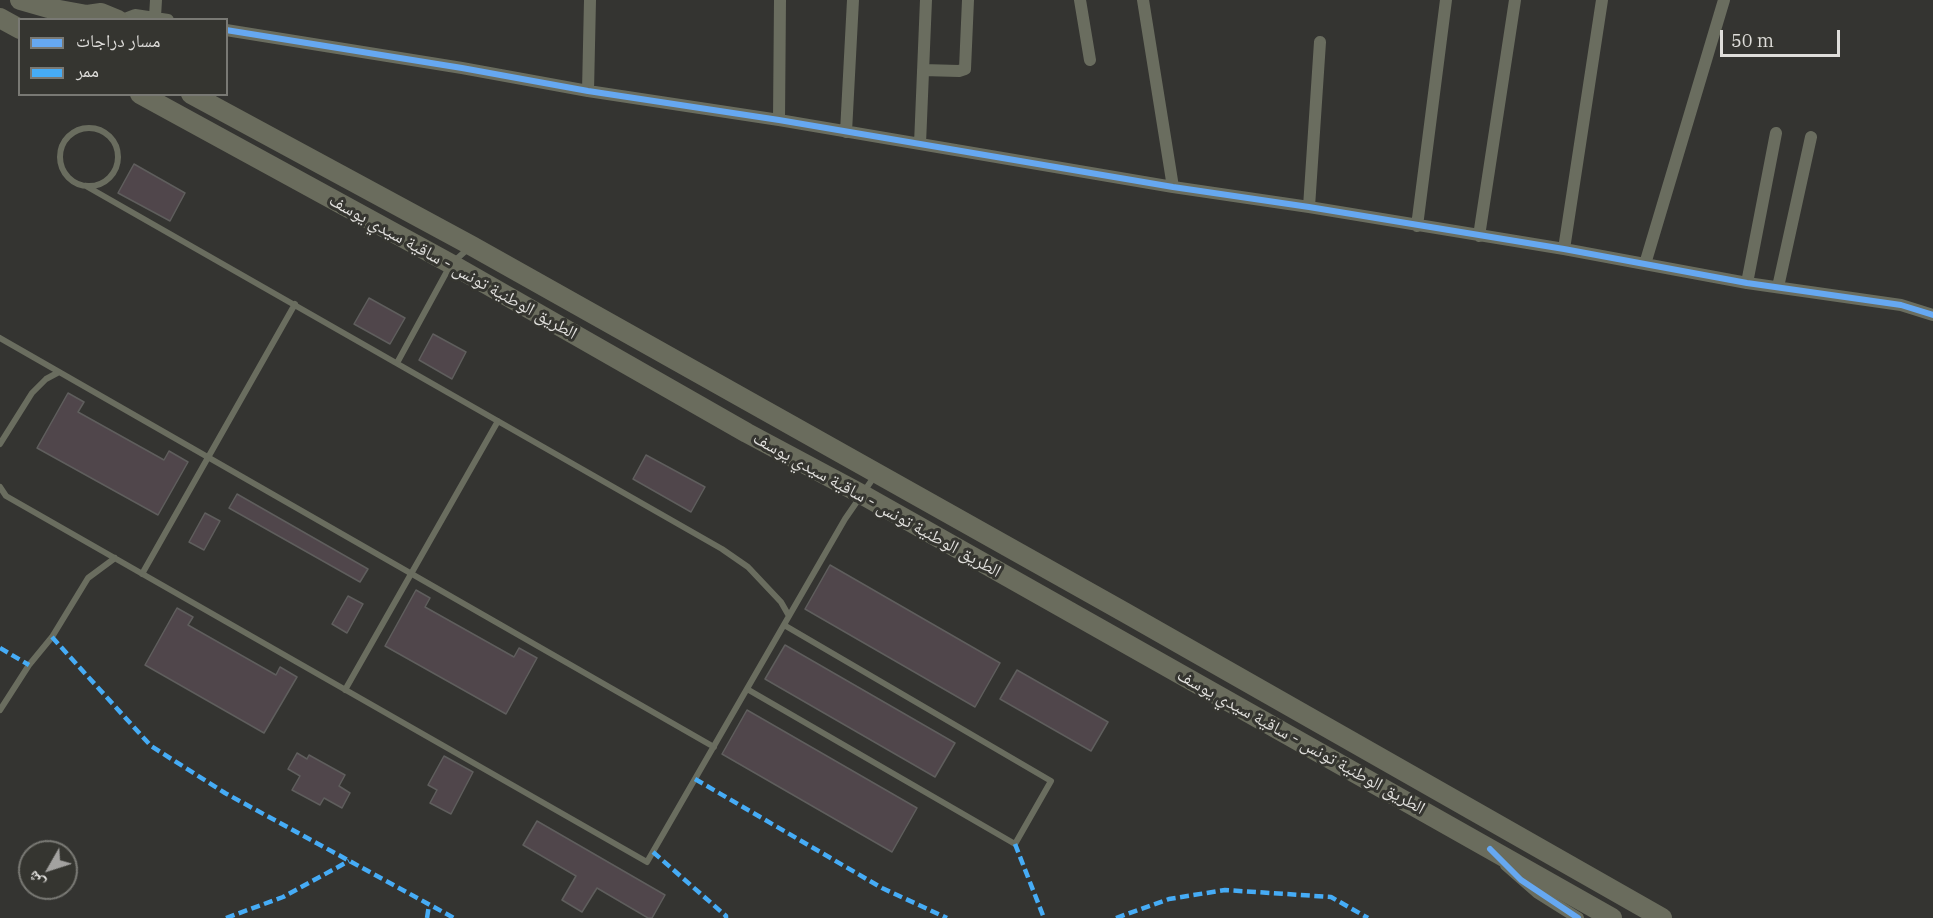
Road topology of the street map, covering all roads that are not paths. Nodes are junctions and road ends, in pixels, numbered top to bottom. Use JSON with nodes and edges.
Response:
{"nodes":[{"id":1,"x":20,"y":0,"type":"edge"},
{"id":2,"x":156,"y":0,"type":"edge"},
{"id":3,"x":590,"y":0,"type":"edge"},
{"id":4,"x":780,"y":0,"type":"edge"},
{"id":5,"x":853,"y":0,"type":"edge"},
{"id":6,"x":926,"y":0,"type":"edge"},
{"id":7,"x":968,"y":0,"type":"edge"},
{"id":8,"x":1080,"y":0,"type":"edge"},
{"id":9,"x":1143,"y":0,"type":"edge"},
{"id":10,"x":1446,"y":0,"type":"edge"},
{"id":11,"x":1515,"y":0,"type":"edge"},
{"id":12,"x":1602,"y":0,"type":"edge"},
{"id":13,"x":1724,"y":0,"type":"edge"},
{"id":14,"x":83,"y":17,"type":"edge"},
{"id":15,"x":0,"y":18,"type":"edge"},
{"id":16,"x":115,"y":18,"type":"edge"},
{"id":17,"x":126,"y":18,"type":"edge"},
{"id":18,"x":154,"y":18,"type":"edge"},
{"id":19,"x":18,"y":28,"type":"edge"},
{"id":20,"x":228,"y":30,"type":"edge"},
{"id":21,"x":1320,"y":42,"type":"dead end"},
{"id":22,"x":1090,"y":60,"type":"dead end"},
{"id":23,"x":923,"y":70,"type":"junction"},
{"id":24,"x":588,"y":91,"type":"junction"},
{"id":25,"x":144,"y":96,"type":"edge"},
{"id":26,"x":195,"y":96,"type":"edge"},
{"id":27,"x":779,"y":120,"type":"junction"},
{"id":28,"x":846,"y":132,"type":"junction"},
{"id":29,"x":1776,"y":133,"type":"dead end"},
{"id":30,"x":1811,"y":137,"type":"dead end"},
{"id":31,"x":920,"y":144,"type":"junction"},
{"id":32,"x":86,"y":186,"type":"junction"},
{"id":33,"x":1173,"y":187,"type":"junction"},
{"id":34,"x":1309,"y":207,"type":"junction"},
{"id":35,"x":1417,"y":225,"type":"junction"},
{"id":36,"x":1479,"y":236,"type":"junction"},
{"id":37,"x":472,"y":246,"type":"junction"},
{"id":38,"x":1564,"y":249,"type":"junction"},
{"id":39,"x":452,"y":264,"type":"junction"},
{"id":40,"x":1645,"y":264,"type":"junction"},
{"id":41,"x":1747,"y":283,"type":"junction"},
{"id":42,"x":1778,"y":287,"type":"junction"},
{"id":43,"x":295,"y":304,"type":"junction"},
{"id":44,"x":1933,"y":315,"type":"edge"},
{"id":45,"x":0,"y":338,"type":"edge"},
{"id":46,"x":398,"y":363,"type":"junction"},
{"id":47,"x":59,"y":372,"type":"junction"},
{"id":48,"x":498,"y":421,"type":"junction"},
{"id":49,"x":0,"y":444,"type":"edge"},
{"id":50,"x":208,"y":457,"type":"junction"},
{"id":51,"x":876,"y":473,"type":"junction"},
{"id":52,"x":0,"y":487,"type":"edge"},
{"id":53,"x":863,"y":495,"type":"junction"},
{"id":54,"x":115,"y":558,"type":"junction"},
{"id":55,"x":142,"y":574,"type":"junction"},
{"id":56,"x":411,"y":574,"type":"junction"},
{"id":57,"x":789,"y":616,"type":"junction"},
{"id":58,"x":784,"y":625,"type":"junction"},
{"id":59,"x":747,"y":689,"type":"junction"},
{"id":60,"x":345,"y":690,"type":"junction"},
{"id":61,"x":0,"y":710,"type":"edge"},
{"id":62,"x":714,"y":747,"type":"junction"},
{"id":63,"x":1490,"y":849,"type":"junction"},
{"id":64,"x":1578,"y":918,"type":"edge"},
{"id":65,"x":1612,"y":918,"type":"edge"},
{"id":66,"x":1662,"y":918,"type":"edge"}],
"edges":[{"from":1,"to":14,"type":"main road"},
{"from":2,"to":18,"type":"street"},
{"from":3,"to":24,"type":"street"},
{"from":4,"to":27,"type":"street"},
{"from":5,"to":28,"type":"street"},
{"from":6,"to":23,"type":"street"},
{"from":7,"to":23,"type":"street"},
{"from":8,"to":22,"type":"street"},
{"from":9,"to":33,"type":"street"},
{"from":10,"to":35,"type":"street"},
{"from":11,"to":36,"type":"street"},
{"from":12,"to":38,"type":"street"},
{"from":13,"to":40,"type":"street"},
{"from":14,"to":16,"type":"main road"},
{"from":15,"to":19,"type":"main road"},
{"from":17,"to":18,"type":"street"},
{"from":20,"to":24,"type":"street"},
{"from":21,"to":34,"type":"street"},
{"from":23,"to":31,"type":"street"},
{"from":24,"to":27,"type":"street"},
{"from":25,"to":39,"type":"main road","name":"الطريق الوطنية تونس - ساقية سيدي يوسف"},
{"from":26,"to":37,"type":"main road","name":"الطريق الوطنية تونس - ساقية سيدي يوسف"},
{"from":27,"to":28,"type":"street"},
{"from":28,"to":31,"type":"street"},
{"from":29,"to":41,"type":"street"},
{"from":30,"to":42,"type":"street"},
{"from":31,"to":33,"type":"street"},
{"from":32,"to":32,"type":"lane"},
{"from":32,"to":43,"type":"lane"},
{"from":33,"to":34,"type":"street"},
{"from":34,"to":35,"type":"street"},
{"from":35,"to":36,"type":"street"},
{"from":36,"to":38,"type":"street"},
{"from":37,"to":39,"type":"lane"},
{"from":37,"to":51,"type":"main road","name":"الطريق الوطنية تونس - ساقية سيدي يوسف"},
{"from":38,"to":40,"type":"street"},
{"from":39,"to":46,"type":"lane"},
{"from":39,"to":53,"type":"main road","name":"الطريق الوطنية تونس - ساقية سيدي يوسف"},
{"from":40,"to":41,"type":"street"},
{"from":41,"to":42,"type":"street"},
{"from":42,"to":44,"type":"street"},
{"from":43,"to":46,"type":"lane"},
{"from":43,"to":50,"type":"lane"},
{"from":45,"to":47,"type":"lane"},
{"from":46,"to":48,"type":"lane"},
{"from":47,"to":49,"type":"lane"},
{"from":47,"to":50,"type":"lane"},
{"from":48,"to":56,"type":"lane"},
{"from":48,"to":57,"type":"lane"},
{"from":50,"to":55,"type":"lane"},
{"from":50,"to":56,"type":"lane"},
{"from":51,"to":53,"type":"lane"},
{"from":51,"to":66,"type":"main road","name":"الطريق الوطنية تونس - ساقية سيدي يوسف"},
{"from":52,"to":54,"type":"lane"},
{"from":53,"to":57,"type":"lane"},
{"from":53,"to":63,"type":"main road","name":"الطريق الوطنية تونس - ساقية سيدي يوسف"},
{"from":54,"to":55,"type":"lane"},
{"from":54,"to":61,"type":"lane"},
{"from":55,"to":60,"type":"lane"},
{"from":56,"to":60,"type":"lane"},
{"from":56,"to":62,"type":"lane"},
{"from":57,"to":58,"type":"lane"},
{"from":58,"to":59,"type":"lane"},
{"from":58,"to":59,"type":"lane"},
{"from":59,"to":62,"type":"lane"},
{"from":60,"to":62,"type":"lane"},
{"from":63,"to":64,"type":"street"},
{"from":63,"to":65,"type":"main road","name":"الطريق الوطنية تونس - ساقية سيدي يوسف"}]}
